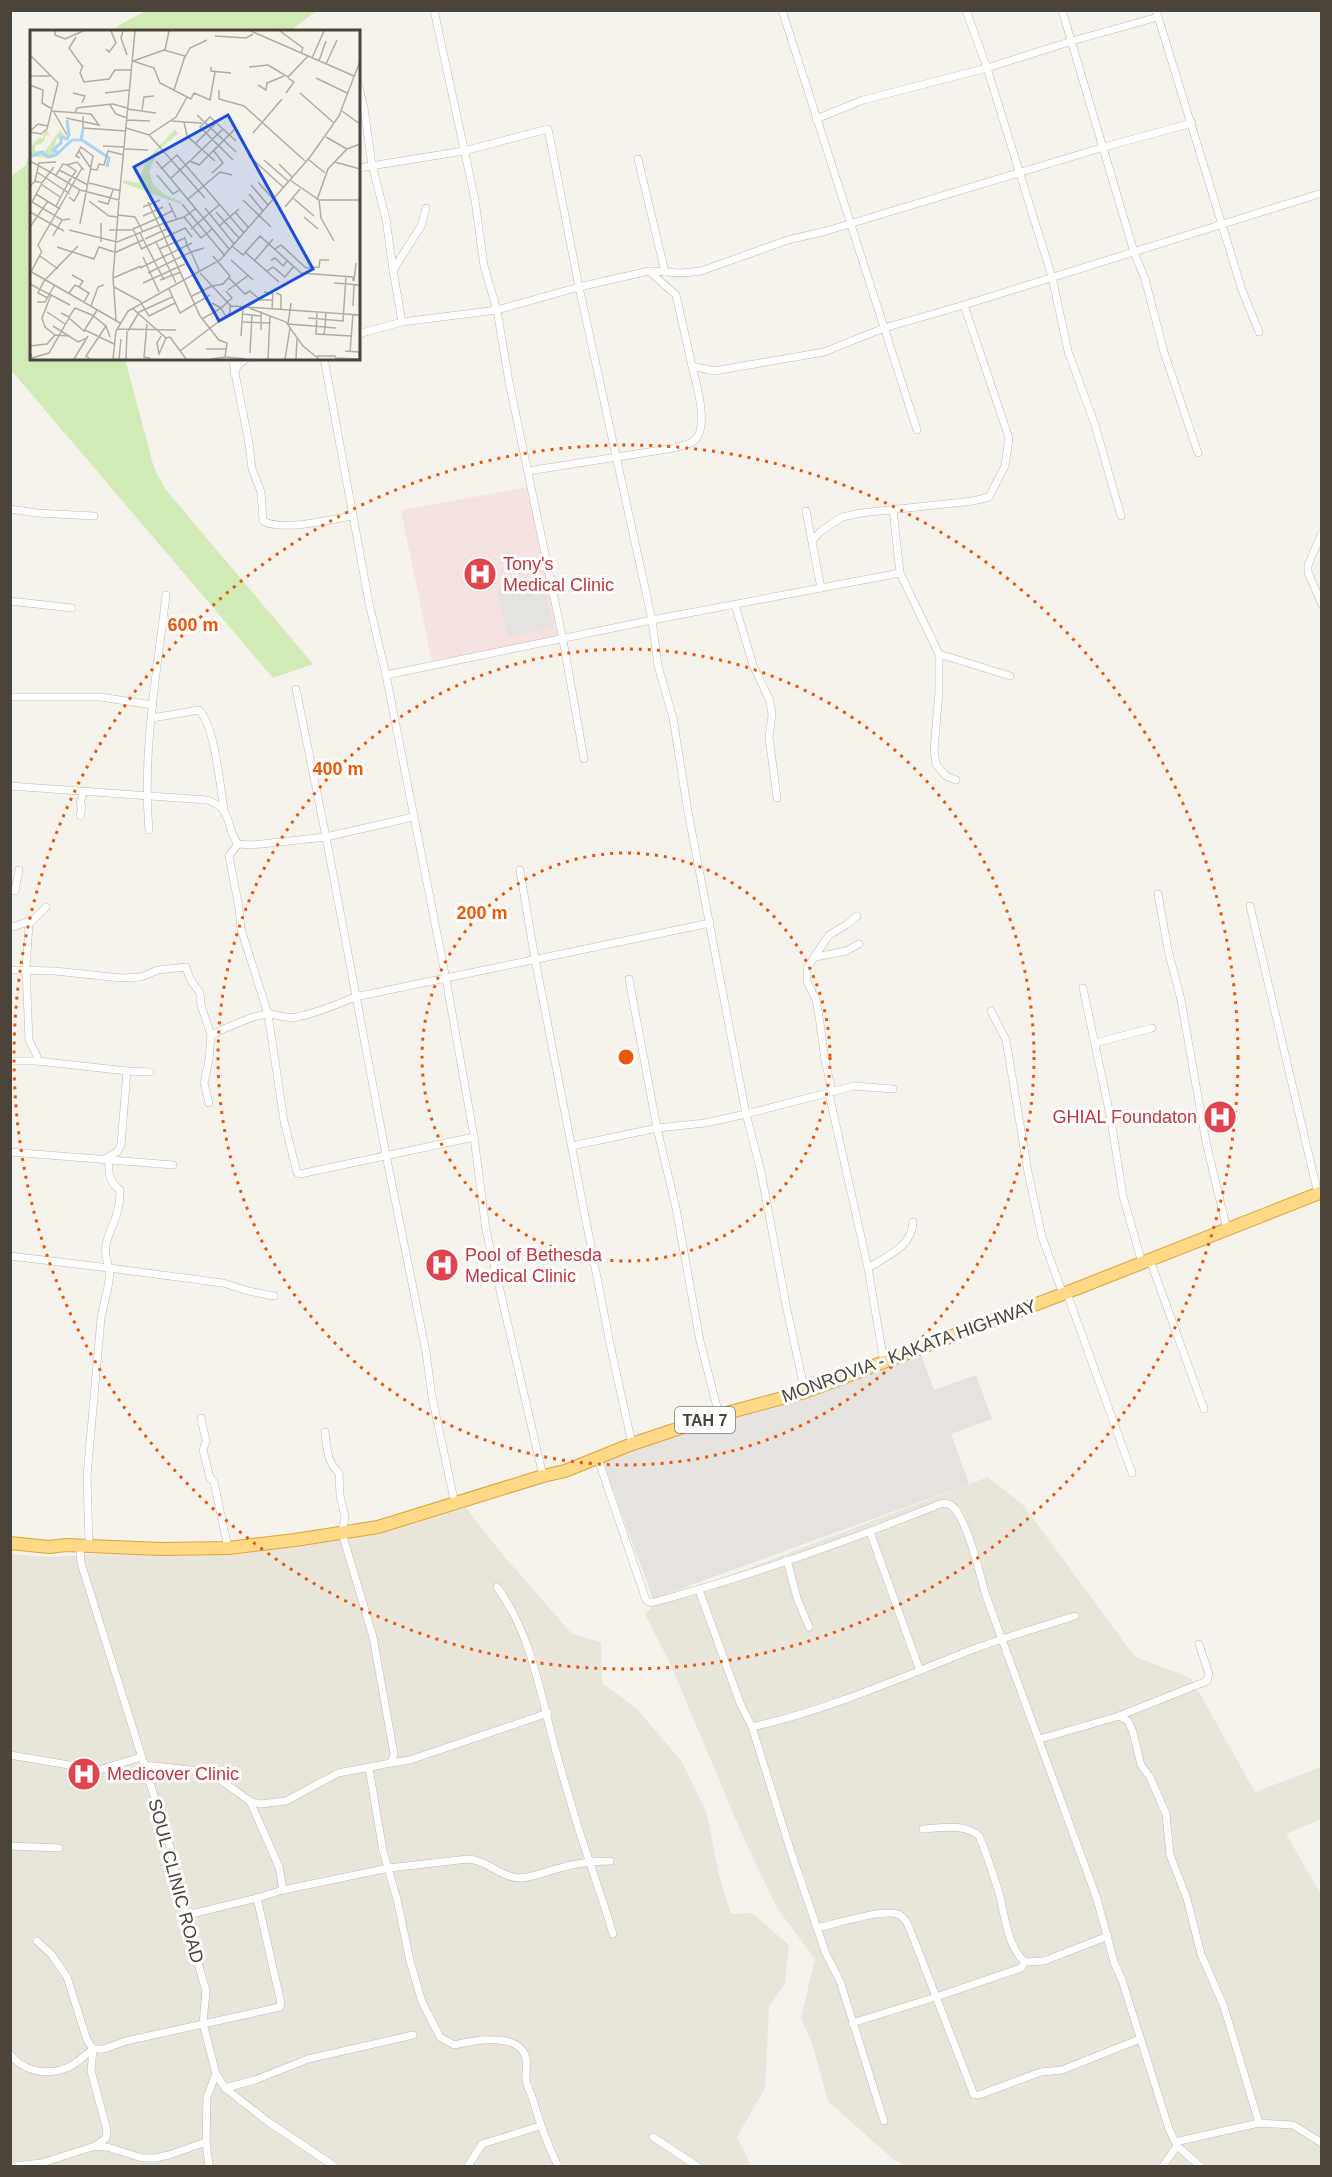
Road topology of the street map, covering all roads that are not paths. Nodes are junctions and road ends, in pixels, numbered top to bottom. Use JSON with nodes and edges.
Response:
{"nodes":[{"id":1,"x":434,"y":10,"type":"edge"},
{"id":2,"x":782,"y":10,"type":"edge"},
{"id":3,"x":966,"y":10,"type":"edge"},
{"id":4,"x":1062,"y":10,"type":"edge"},
{"id":5,"x":1157,"y":14,"type":"edge"},
{"id":6,"x":1072,"y":41,"type":"junction"},
{"id":7,"x":987,"y":68,"type":"junction"},
{"id":8,"x":360,"y":91,"type":"edge"},
{"id":9,"x":816,"y":119,"type":"junction"},
{"id":10,"x":1192,"y":123,"type":"junction"},
{"id":11,"x":1104,"y":147,"type":"junction"},
{"id":12,"x":464,"y":151,"type":"junction"},
{"id":13,"x":638,"y":159,"type":"dead end"},
{"id":14,"x":372,"y":165,"type":"junction"},
{"id":15,"x":360,"y":168,"type":"edge"},
{"id":16,"x":1019,"y":172,"type":"junction"},
{"id":17,"x":1322,"y":193,"type":"edge"},
{"id":18,"x":426,"y":208,"type":"dead end"},
{"id":19,"x":849,"y":223,"type":"junction"},
{"id":20,"x":1223,"y":224,"type":"junction"},
{"id":21,"x":1134,"y":252,"type":"junction"},
{"id":22,"x":393,"y":270,"type":"junction"},
{"id":23,"x":649,"y":271,"type":"junction"},
{"id":24,"x":665,"y":272,"type":"junction"},
{"id":25,"x":1052,"y":278,"type":"junction"},
{"id":26,"x":579,"y":287,"type":"junction"},
{"id":27,"x":964,"y":305,"type":"junction"},
{"id":28,"x":497,"y":310,"type":"junction"},
{"id":29,"x":402,"y":322,"type":"junction"},
{"id":30,"x":884,"y":328,"type":"junction"},
{"id":31,"x":1258,"y":332,"type":"dead end"},
{"id":32,"x":360,"y":333,"type":"edge"},
{"id":33,"x":232,"y":360,"type":"edge"},
{"id":34,"x":245,"y":360,"type":"edge"},
{"id":35,"x":324,"y":360,"type":"edge"},
{"id":36,"x":692,"y":366,"type":"junction"},
{"id":37,"x":234,"y":373,"type":"junction"},
{"id":38,"x":917,"y":430,"type":"dead end"},
{"id":39,"x":1198,"y":453,"type":"dead end"},
{"id":40,"x":616,"y":458,"type":"junction"},
{"id":41,"x":528,"y":471,"type":"junction"},
{"id":42,"x":10,"y":509,"type":"edge"},
{"id":43,"x":806,"y":510,"type":"dead end"},
{"id":44,"x":892,"y":510,"type":"junction"},
{"id":45,"x":94,"y":516,"type":"dead end"},
{"id":46,"x":353,"y":516,"type":"junction"},
{"id":47,"x":1121,"y":516,"type":"dead end"},
{"id":48,"x":1322,"y":533,"type":"edge"},
{"id":49,"x":812,"y":541,"type":"junction"},
{"id":50,"x":900,"y":573,"type":"junction"},
{"id":51,"x":821,"y":588,"type":"junction"},
{"id":52,"x":166,"y":596,"type":"dead end"},
{"id":53,"x":10,"y":601,"type":"edge"},
{"id":54,"x":735,"y":605,"type":"junction"},
{"id":55,"x":1322,"y":605,"type":"edge"},
{"id":56,"x":72,"y":608,"type":"dead end"},
{"id":57,"x":652,"y":620,"type":"junction"},
{"id":58,"x":563,"y":640,"type":"junction"},
{"id":59,"x":939,"y":654,"type":"junction"},
{"id":60,"x":386,"y":675,"type":"junction"},
{"id":61,"x":1010,"y":676,"type":"dead end"},
{"id":62,"x":296,"y":689,"type":"dead end"},
{"id":63,"x":10,"y":697,"type":"edge"},
{"id":64,"x":153,"y":705,"type":"junction"},
{"id":65,"x":152,"y":718,"type":"junction"},
{"id":66,"x":584,"y":759,"type":"dead end"},
{"id":67,"x":956,"y":780,"type":"dead end"},
{"id":68,"x":10,"y":786,"type":"edge"},
{"id":69,"x":83,"y":792,"type":"junction"},
{"id":70,"x":146,"y":797,"type":"junction"},
{"id":71,"x":777,"y":798,"type":"dead end"},
{"id":72,"x":224,"y":810,"type":"junction"},
{"id":73,"x":80,"y":816,"type":"dead end"},
{"id":74,"x":413,"y":817,"type":"junction"},
{"id":75,"x":149,"y":830,"type":"dead end"},
{"id":76,"x":327,"y":837,"type":"junction"},
{"id":77,"x":238,"y":844,"type":"junction"},
{"id":78,"x":19,"y":870,"type":"dead end"},
{"id":79,"x":520,"y":870,"type":"dead end"},
{"id":80,"x":10,"y":891,"type":"edge"},
{"id":81,"x":1158,"y":894,"type":"dead end"},
{"id":82,"x":46,"y":906,"type":"dead end"},
{"id":83,"x":1250,"y":906,"type":"dead end"},
{"id":84,"x":856,"y":916,"type":"dead end"},
{"id":85,"x":32,"y":920,"type":"junction"},
{"id":86,"x":710,"y":923,"type":"junction"},
{"id":87,"x":10,"y":928,"type":"edge"},
{"id":88,"x":858,"y":944,"type":"dead end"},
{"id":89,"x":816,"y":957,"type":"junction"},
{"id":90,"x":534,"y":959,"type":"junction"},
{"id":91,"x":26,"y":969,"type":"junction"},
{"id":92,"x":10,"y":970,"type":"edge"},
{"id":93,"x":446,"y":979,"type":"junction"},
{"id":94,"x":628,"y":979,"type":"dead end"},
{"id":95,"x":1083,"y":988,"type":"dead end"},
{"id":96,"x":355,"y":997,"type":"junction"},
{"id":97,"x":991,"y":1011,"type":"dead end"},
{"id":98,"x":268,"y":1014,"type":"junction"},
{"id":99,"x":1152,"y":1028,"type":"dead end"},
{"id":100,"x":211,"y":1035,"type":"junction"},
{"id":101,"x":1095,"y":1043,"type":"junction"},
{"id":102,"x":10,"y":1061,"type":"edge"},
{"id":103,"x":37,"y":1061,"type":"junction"},
{"id":104,"x":128,"y":1071,"type":"junction"},
{"id":105,"x":150,"y":1072,"type":"dead end"},
{"id":106,"x":893,"y":1089,"type":"dead end"},
{"id":107,"x":831,"y":1093,"type":"junction"},
{"id":108,"x":209,"y":1103,"type":"dead end"},
{"id":109,"x":746,"y":1114,"type":"junction"},
{"id":110,"x":657,"y":1128,"type":"junction"},
{"id":111,"x":474,"y":1137,"type":"junction"},
{"id":112,"x":572,"y":1146,"type":"junction"},
{"id":113,"x":10,"y":1152,"type":"edge"},
{"id":114,"x":386,"y":1155,"type":"junction"},
{"id":115,"x":107,"y":1160,"type":"junction"},
{"id":116,"x":173,"y":1165,"type":"dead end"},
{"id":117,"x":1320,"y":1193,"type":"edge"},
{"id":118,"x":913,"y":1222,"type":"dead end"},
{"id":119,"x":1227,"y":1230,"type":"junction"},
{"id":120,"x":10,"y":1256,"type":"edge"},
{"id":121,"x":1146,"y":1261,"type":"junction"},
{"id":122,"x":109,"y":1268,"type":"junction"},
{"id":123,"x":868,"y":1268,"type":"junction"},
{"id":124,"x":1064,"y":1294,"type":"junction"},
{"id":125,"x":274,"y":1296,"type":"dead end"},
{"id":126,"x":884,"y":1362,"type":"junction"},
{"id":127,"x":806,"y":1392,"type":"junction"},
{"id":128,"x":1204,"y":1408,"type":"dead end"},
{"id":129,"x":719,"y":1415,"type":"junction"},
{"id":130,"x":201,"y":1418,"type":"dead end"},
{"id":131,"x":325,"y":1432,"type":"dead end"},
{"id":132,"x":632,"y":1444,"type":"junction"},
{"id":133,"x":598,"y":1459,"type":"junction"},
{"id":134,"x":1132,"y":1473,"type":"dead end"},
{"id":135,"x":543,"y":1476,"type":"junction"},
{"id":136,"x":455,"y":1504,"type":"junction"},
{"id":137,"x":870,"y":1532,"type":"junction"},
{"id":138,"x":342,"y":1533,"type":"junction"},
{"id":139,"x":10,"y":1536,"type":"edge"},
{"id":140,"x":10,"y":1544,"type":"edge"},
{"id":141,"x":66,"y":1545,"type":"junction"},
{"id":142,"x":84,"y":1546,"type":"junction"},
{"id":143,"x":228,"y":1548,"type":"junction"},
{"id":144,"x":787,"y":1560,"type":"junction"},
{"id":145,"x":497,"y":1587,"type":"dead end"},
{"id":146,"x":699,"y":1590,"type":"junction"},
{"id":147,"x":1075,"y":1616,"type":"dead end"},
{"id":148,"x":809,"y":1627,"type":"dead end"},
{"id":149,"x":1002,"y":1640,"type":"junction"},
{"id":150,"x":1199,"y":1644,"type":"dead end"},
{"id":151,"x":920,"y":1671,"type":"junction"},
{"id":152,"x":548,"y":1713,"type":"junction"},
{"id":153,"x":1119,"y":1716,"type":"junction"},
{"id":154,"x":752,"y":1727,"type":"junction"},
{"id":155,"x":1040,"y":1739,"type":"junction"},
{"id":156,"x":10,"y":1755,"type":"edge"},
{"id":157,"x":141,"y":1757,"type":"junction"},
{"id":158,"x":391,"y":1763,"type":"junction"},
{"id":159,"x":144,"y":1765,"type":"junction"},
{"id":160,"x":369,"y":1768,"type":"junction"},
{"id":161,"x":250,"y":1801,"type":"junction"},
{"id":162,"x":923,"y":1829,"type":"dead end"},
{"id":163,"x":10,"y":1846,"type":"edge"},
{"id":164,"x":59,"y":1848,"type":"dead end"},
{"id":165,"x":589,"y":1861,"type":"junction"},
{"id":166,"x":610,"y":1862,"type":"dead end"},
{"id":167,"x":389,"y":1868,"type":"junction"},
{"id":168,"x":283,"y":1890,"type":"junction"},
{"id":169,"x":257,"y":1898,"type":"junction"},
{"id":170,"x":187,"y":1915,"type":"junction"},
{"id":171,"x":817,"y":1928,"type":"junction"},
{"id":172,"x":613,"y":1934,"type":"dead end"},
{"id":173,"x":1108,"y":1936,"type":"junction"},
{"id":174,"x":37,"y":1941,"type":"dead end"},
{"id":175,"x":1025,"y":1962,"type":"junction"},
{"id":176,"x":936,"y":1997,"type":"junction"},
{"id":177,"x":202,"y":2023,"type":"junction"},
{"id":178,"x":852,"y":2023,"type":"junction"},
{"id":179,"x":413,"y":2035,"type":"dead end"},
{"id":180,"x":1140,"y":2039,"type":"junction"},
{"id":181,"x":93,"y":2049,"type":"junction"},
{"id":182,"x":10,"y":2054,"type":"edge"},
{"id":183,"x":216,"y":2074,"type":"junction"},
{"id":184,"x":225,"y":2088,"type":"junction"},
{"id":185,"x":884,"y":2121,"type":"dead end"},
{"id":186,"x":1259,"y":2123,"type":"junction"},
{"id":187,"x":540,"y":2126,"type":"junction"},
{"id":188,"x":653,"y":2137,"type":"dead end"},
{"id":189,"x":206,"y":2142,"type":"junction"},
{"id":190,"x":1322,"y":2143,"type":"edge"},
{"id":191,"x":1176,"y":2144,"type":"junction"},
{"id":192,"x":94,"y":2146,"type":"junction"},
{"id":193,"x":14,"y":2166,"type":"edge"},
{"id":194,"x":26,"y":2166,"type":"edge"},
{"id":195,"x":208,"y":2166,"type":"edge"},
{"id":196,"x":334,"y":2166,"type":"edge"},
{"id":197,"x":468,"y":2166,"type":"edge"},
{"id":198,"x":558,"y":2166,"type":"edge"},
{"id":199,"x":697,"y":2166,"type":"edge"},
{"id":200,"x":1163,"y":2166,"type":"edge"},
{"id":201,"x":1200,"y":2166,"type":"edge"}],
"edges":[{"from":1,"to":12,"type":"street"},
{"from":2,"to":9,"type":"street"},
{"from":3,"to":7,"type":"street"},
{"from":4,"to":6,"type":"street"},
{"from":5,"to":6,"type":"street"},
{"from":5,"to":10,"type":"street"},
{"from":6,"to":7,"type":"street"},
{"from":6,"to":11,"type":"street"},
{"from":7,"to":9,"type":"street"},
{"from":7,"to":16,"type":"street"},
{"from":8,"to":14,"type":"street"},
{"from":9,"to":19,"type":"street"},
{"from":10,"to":11,"type":"street"},
{"from":10,"to":20,"type":"street"},
{"from":11,"to":16,"type":"street"},
{"from":11,"to":21,"type":"street"},
{"from":12,"to":14,"type":"street"},
{"from":12,"to":26,"type":"street"},
{"from":12,"to":28,"type":"street"},
{"from":13,"to":24,"type":"street"},
{"from":14,"to":15,"type":"street"},
{"from":14,"to":22,"type":"street"},
{"from":16,"to":19,"type":"street"},
{"from":16,"to":25,"type":"street"},
{"from":17,"to":20,"type":"street"},
{"from":18,"to":22,"type":"street"},
{"from":19,"to":24,"type":"street"},
{"from":19,"to":30,"type":"street"},
{"from":20,"to":21,"type":"street"},
{"from":20,"to":31,"type":"street"},
{"from":21,"to":25,"type":"street"},
{"from":21,"to":39,"type":"street"},
{"from":22,"to":29,"type":"street"},
{"from":23,"to":24,"type":"street"},
{"from":23,"to":26,"type":"street"},
{"from":23,"to":36,"type":"street"},
{"from":25,"to":27,"type":"street"},
{"from":25,"to":47,"type":"street"},
{"from":26,"to":28,"type":"street"},
{"from":26,"to":40,"type":"street"},
{"from":27,"to":30,"type":"street"},
{"from":27,"to":44,"type":"street"},
{"from":28,"to":29,"type":"street"},
{"from":28,"to":41,"type":"street"},
{"from":29,"to":32,"type":"street"},
{"from":30,"to":36,"type":"street"},
{"from":30,"to":38,"type":"street"},
{"from":33,"to":37,"type":"street"},
{"from":34,"to":37,"type":"street"},
{"from":35,"to":46,"type":"street"},
{"from":36,"to":40,"type":"street"},
{"from":37,"to":46,"type":"street"},
{"from":40,"to":41,"type":"street"},
{"from":40,"to":57,"type":"street"},
{"from":41,"to":58,"type":"street"},
{"from":42,"to":45,"type":"street"},
{"from":43,"to":49,"type":"street"},
{"from":44,"to":49,"type":"street"},
{"from":44,"to":50,"type":"street"},
{"from":46,"to":60,"type":"street"},
{"from":48,"to":55,"type":"street"},
{"from":49,"to":51,"type":"street"},
{"from":50,"to":51,"type":"street"},
{"from":50,"to":59,"type":"street"},
{"from":51,"to":54,"type":"street"},
{"from":52,"to":64,"type":"street"},
{"from":53,"to":56,"type":"street"},
{"from":54,"to":57,"type":"street"},
{"from":54,"to":71,"type":"street"},
{"from":57,"to":58,"type":"street"},
{"from":57,"to":86,"type":"street"},
{"from":58,"to":60,"type":"street"},
{"from":58,"to":66,"type":"street"},
{"from":59,"to":61,"type":"street"},
{"from":59,"to":67,"type":"street"},
{"from":60,"to":74,"type":"street"},
{"from":62,"to":76,"type":"street"},
{"from":63,"to":64,"type":"street"},
{"from":64,"to":65,"type":"street"},
{"from":65,"to":70,"type":"street"},
{"from":65,"to":72,"type":"street"},
{"from":68,"to":69,"type":"street"},
{"from":69,"to":70,"type":"street"},
{"from":69,"to":73,"type":"street"},
{"from":70,"to":72,"type":"street"},
{"from":70,"to":75,"type":"street"},
{"from":72,"to":77,"type":"street"},
{"from":74,"to":76,"type":"street"},
{"from":74,"to":93,"type":"street"},
{"from":76,"to":77,"type":"street"},
{"from":76,"to":96,"type":"street"},
{"from":77,"to":98,"type":"street"},
{"from":78,"to":80,"type":"street"},
{"from":79,"to":90,"type":"street"},
{"from":81,"to":119,"type":"street"},
{"from":82,"to":85,"type":"street"},
{"from":83,"to":117,"type":"street"},
{"from":84,"to":89,"type":"street"},
{"from":85,"to":87,"type":"street"},
{"from":85,"to":91,"type":"street"},
{"from":86,"to":90,"type":"street"},
{"from":86,"to":109,"type":"street"},
{"from":88,"to":89,"type":"street"},
{"from":89,"to":107,"type":"street"},
{"from":90,"to":93,"type":"street"},
{"from":90,"to":112,"type":"street"},
{"from":91,"to":92,"type":"street"},
{"from":91,"to":100,"type":"street"},
{"from":91,"to":103,"type":"street"},
{"from":93,"to":96,"type":"street"},
{"from":93,"to":111,"type":"street"},
{"from":94,"to":110,"type":"street"},
{"from":95,"to":101,"type":"street"},
{"from":96,"to":98,"type":"street"},
{"from":96,"to":114,"type":"street"},
{"from":97,"to":124,"type":"street"},
{"from":98,"to":100,"type":"street"},
{"from":98,"to":114,"type":"street"},
{"from":99,"to":101,"type":"street"},
{"from":100,"to":108,"type":"street"},
{"from":101,"to":121,"type":"street"},
{"from":102,"to":103,"type":"street"},
{"from":103,"to":104,"type":"street"},
{"from":104,"to":105,"type":"street"},
{"from":104,"to":115,"type":"street"},
{"from":106,"to":107,"type":"street"},
{"from":107,"to":109,"type":"street"},
{"from":107,"to":123,"type":"street"},
{"from":109,"to":110,"type":"street"},
{"from":109,"to":127,"type":"street"},
{"from":110,"to":112,"type":"street"},
{"from":110,"to":129,"type":"street"},
{"from":111,"to":114,"type":"street"},
{"from":111,"to":135,"type":"street"},
{"from":112,"to":132,"type":"street"},
{"from":113,"to":115,"type":"street"},
{"from":114,"to":136,"type":"street"},
{"from":115,"to":116,"type":"street"},
{"from":115,"to":122,"type":"street","name":"SOUL CLINIC ROAD"},
{"from":117,"to":119,"type":"highway","name":"MONROVIA - KAKATA HIGHWAY","number":"TAH 7"},
{"from":118,"to":123,"type":"street"},
{"from":119,"to":121,"type":"highway","name":"MONROVIA - KAKATA HIGHWAY","number":"TAH 7"},
{"from":120,"to":122,"type":"street"},
{"from":121,"to":124,"type":"highway","name":"MONROVIA - KAKATA HIGHWAY","number":"TAH 7"},
{"from":121,"to":128,"type":"street"},
{"from":122,"to":125,"type":"street"},
{"from":122,"to":142,"type":"street","name":"SOUL CLINIC ROAD"},
{"from":123,"to":126,"type":"street"},
{"from":124,"to":126,"type":"highway","name":"MONROVIA - KAKATA HIGHWAY","number":"TAH 7"},
{"from":124,"to":134,"type":"street"},
{"from":126,"to":127,"type":"highway","name":"MONROVIA - KAKATA HIGHWAY","number":"TAH 7"},
{"from":127,"to":129,"type":"highway","name":"MONROVIA - KAKATA HIGHWAY","number":"TAH 7"},
{"from":129,"to":132,"type":"highway","name":"MONROVIA - KAKATA HIGHWAY","number":"TAH 7"},
{"from":130,"to":143,"type":"street"},
{"from":131,"to":138,"type":"street"},
{"from":132,"to":133,"type":"highway","name":"MONROVIA - KAKATA HIGHWAY","number":"TAH 7"},
{"from":133,"to":135,"type":"highway","name":"MONROVIA - KAKATA HIGHWAY","number":"TAH 7"},
{"from":133,"to":146,"type":"street"},
{"from":135,"to":136,"type":"highway","name":"MONROVIA - KAKATA HIGHWAY","number":"TAH 7"},
{"from":136,"to":138,"type":"highway","name":"MONROVIA - KAKATA HIGHWAY","number":"TAH 7"},
{"from":137,"to":144,"type":"street"},
{"from":137,"to":149,"type":"street"},
{"from":137,"to":151,"type":"street"},
{"from":138,"to":143,"type":"highway","name":"MONROVIA - KAKATA HIGHWAY","number":"TAH 7"},
{"from":138,"to":158,"type":"street"},
{"from":139,"to":141,"type":"highway","name":"MONROVIA - KAKATA HIGHWAY","number":"TAH 7"},
{"from":140,"to":141,"type":"highway","name":"MONROVIA - KAKATA HIGHWAY","number":"TAH 7"},
{"from":141,"to":142,"type":"highway","name":"MONROVIA - KAKATA HIGHWAY","number":"TAH 7"},
{"from":142,"to":143,"type":"highway","name":"MONROVIA - KAKATA HIGHWAY","number":"TAH 7"},
{"from":142,"to":157,"type":"street","name":"SOUL CLINIC ROAD"},
{"from":144,"to":146,"type":"street"},
{"from":144,"to":148,"type":"street"},
{"from":145,"to":152,"type":"street"},
{"from":146,"to":154,"type":"street"},
{"from":147,"to":149,"type":"street"},
{"from":149,"to":151,"type":"street"},
{"from":149,"to":155,"type":"street"},
{"from":150,"to":153,"type":"street"},
{"from":151,"to":154,"type":"street"},
{"from":152,"to":158,"type":"street"},
{"from":152,"to":165,"type":"street"},
{"from":153,"to":155,"type":"street"},
{"from":153,"to":186,"type":"street"},
{"from":154,"to":171,"type":"street"},
{"from":155,"to":173,"type":"street"},
{"from":156,"to":157,"type":"street"},
{"from":157,"to":159,"type":"street","name":"SOUL CLINIC ROAD"},
{"from":158,"to":160,"type":"street"},
{"from":159,"to":161,"type":"street"},
{"from":159,"to":170,"type":"street","name":"SOUL CLINIC ROAD"},
{"from":160,"to":161,"type":"street"},
{"from":160,"to":167,"type":"street"},
{"from":161,"to":168,"type":"street"},
{"from":162,"to":175,"type":"street"},
{"from":163,"to":164,"type":"street"},
{"from":165,"to":166,"type":"street"},
{"from":165,"to":167,"type":"street"},
{"from":165,"to":172,"type":"street"},
{"from":167,"to":168,"type":"street"},
{"from":167,"to":187,"type":"street"},
{"from":168,"to":169,"type":"street"},
{"from":169,"to":170,"type":"street"},
{"from":169,"to":177,"type":"street"},
{"from":170,"to":177,"type":"street","name":"SOUL CLINIC ROAD"},
{"from":171,"to":176,"type":"street"},
{"from":171,"to":178,"type":"street"},
{"from":173,"to":175,"type":"street"},
{"from":173,"to":180,"type":"street"},
{"from":174,"to":181,"type":"street"},
{"from":175,"to":176,"type":"street"},
{"from":176,"to":178,"type":"street"},
{"from":176,"to":180,"type":"street"},
{"from":177,"to":181,"type":"street"},
{"from":177,"to":183,"type":"street","name":"SOUL CLINIC ROAD"},
{"from":178,"to":185,"type":"street"},
{"from":179,"to":184,"type":"street"},
{"from":180,"to":191,"type":"street"},
{"from":181,"to":182,"type":"street"},
{"from":181,"to":192,"type":"street"},
{"from":183,"to":184,"type":"street","name":"SOUL CLINIC ROAD"},
{"from":183,"to":189,"type":"street"},
{"from":184,"to":196,"type":"street","name":"SOUL CLINIC ROAD"},
{"from":186,"to":190,"type":"street"},
{"from":186,"to":191,"type":"street"},
{"from":187,"to":197,"type":"street"},
{"from":187,"to":198,"type":"street"},
{"from":188,"to":199,"type":"street"},
{"from":189,"to":192,"type":"street"},
{"from":189,"to":195,"type":"street"},
{"from":191,"to":200,"type":"street"},
{"from":191,"to":201,"type":"street"},
{"from":192,"to":194,"type":"street"},
{"from":193,"to":194,"type":"street"}]}
